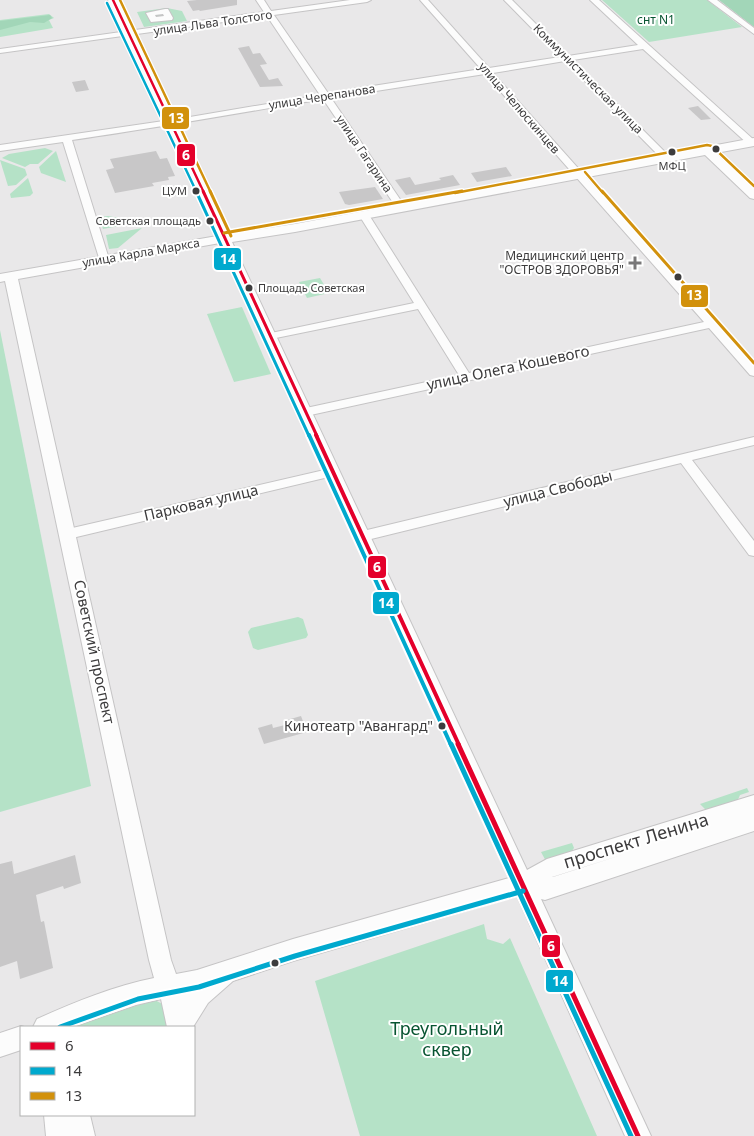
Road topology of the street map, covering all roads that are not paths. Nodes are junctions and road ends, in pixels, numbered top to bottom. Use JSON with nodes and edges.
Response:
{"nodes":[{"id":1,"x":113,"y":0,"type":"edge"},
{"id":2,"x":260,"y":0,"type":"edge"},
{"id":3,"x":367,"y":0,"type":"edge"},
{"id":4,"x":424,"y":0,"type":"edge"},
{"id":5,"x":508,"y":0,"type":"edge"},
{"id":6,"x":594,"y":0,"type":"edge"},
{"id":7,"x":712,"y":0,"type":"edge"},
{"id":8,"x":270,"y":15,"type":"junction"},
{"id":9,"x":754,"y":32,"type":"edge"},
{"id":10,"x":129,"y":34,"type":"junction"},
{"id":11,"x":645,"y":46,"type":"junction"},
{"id":12,"x":0,"y":52,"type":"edge"},
{"id":13,"x":566,"y":58,"type":"junction"},
{"id":14,"x":486,"y":71,"type":"junction"},
{"id":15,"x":326,"y":96,"type":"junction"},
{"id":16,"x":170,"y":124,"type":"junction"},
{"id":17,"x":66,"y":137,"type":"junction"},
{"id":18,"x":753,"y":142,"type":"edge"},
{"id":19,"x":0,"y":148,"type":"edge"},
{"id":20,"x":708,"y":151,"type":"junction"},
{"id":21,"x":667,"y":159,"type":"junction"},
{"id":22,"x":580,"y":176,"type":"junction"},
{"id":23,"x":754,"y":195,"type":"edge"},
{"id":24,"x":401,"y":208,"type":"junction"},
{"id":25,"x":364,"y":215,"type":"junction"},
{"id":26,"x":225,"y":239,"type":"junction"},
{"id":27,"x":104,"y":259,"type":"junction"},
{"id":28,"x":6,"y":278,"type":"edge"},
{"id":29,"x":421,"y":305,"type":"junction"},
{"id":30,"x":711,"y":324,"type":"junction"},
{"id":31,"x":271,"y":336,"type":"junction"},
{"id":32,"x":754,"y":372,"type":"edge"},
{"id":33,"x":466,"y":377,"type":"junction"},
{"id":34,"x":306,"y":412,"type":"junction"},
{"id":35,"x":754,"y":441,"type":"edge"},
{"id":36,"x":684,"y":458,"type":"junction"},
{"id":37,"x":333,"y":472,"type":"junction"},
{"id":38,"x":68,"y":534,"type":"junction"},
{"id":39,"x":363,"y":536,"type":"junction"},
{"id":40,"x":754,"y":552,"type":"edge"},
{"id":41,"x":754,"y":804,"type":"edge"},
{"id":42,"x":754,"y":822,"type":"edge"},
{"id":43,"x":522,"y":886,"type":"junction"},
{"id":44,"x":239,"y":967,"type":"junction"},
{"id":45,"x":169,"y":986,"type":"junction"},
{"id":46,"x":55,"y":1024,"type":"edge"},
{"id":47,"x":179,"y":1026,"type":"edge"},
{"id":48,"x":180,"y":1026,"type":"edge"},
{"id":49,"x":56,"y":1116,"type":"edge"},
{"id":50,"x":78,"y":1116,"type":"edge"},
{"id":51,"x":59,"y":1136,"type":"edge"},
{"id":52,"x":82,"y":1136,"type":"edge"},
{"id":53,"x":638,"y":1136,"type":"edge"}],
"edges":[{"from":1,"to":10,"type":"main road"},
{"from":2,"to":8,"type":"street","name":"улица Гагарина"},
{"from":3,"to":8,"type":"street","name":"улица Льва Толстого"},
{"from":4,"to":14,"type":"street","name":"улица Челюскинцев"},
{"from":5,"to":13,"type":"street","name":"Коммунистическая улица"},
{"from":6,"to":11,"type":"street"},
{"from":7,"to":9,"type":"street"},
{"from":8,"to":10,"type":"street","name":"улица Льва Толстого"},
{"from":8,"to":15,"type":"street","name":"улица Гагарина"},
{"from":10,"to":12,"type":"street","name":"улица Льва Толстого"},
{"from":10,"to":16,"type":"main road"},
{"from":11,"to":13,"type":"street","name":"улица Черепанова"},
{"from":11,"to":18,"type":"street"},
{"from":13,"to":14,"type":"street","name":"улица Черепанова"},
{"from":13,"to":21,"type":"street","name":"Коммунистическая улица"},
{"from":14,"to":15,"type":"street","name":"улица Черепанова"},
{"from":14,"to":22,"type":"street","name":"улица Челюскинцев"},
{"from":15,"to":16,"type":"street","name":"улица Черепанова"},
{"from":15,"to":24,"type":"street","name":"улица Гагарина"},
{"from":16,"to":17,"type":"street","name":"улица Черепанова"},
{"from":16,"to":26,"type":"main road"},
{"from":17,"to":19,"type":"street","name":"улица Черепанова"},
{"from":17,"to":27,"type":"street"},
{"from":18,"to":20,"type":"main road","name":"улица Карла Маркса"},
{"from":20,"to":21,"type":"main road","name":"улица Карла Маркса"},
{"from":20,"to":23,"type":"main road"},
{"from":21,"to":22,"type":"main road","name":"улица Карла Маркса"},
{"from":22,"to":24,"type":"main road","name":"улица Карла Маркса"},
{"from":22,"to":30,"type":"street","name":"улица Челюскинцев"},
{"from":24,"to":25,"type":"main road","name":"улица Карла Маркса"},
{"from":25,"to":26,"type":"main road","name":"улица Карла Маркса"},
{"from":25,"to":29,"type":"street"},
{"from":26,"to":27,"type":"main road","name":"улица Карла Маркса"},
{"from":26,"to":31,"type":"main road"},
{"from":27,"to":28,"type":"main road","name":"улица Карла Маркса"},
{"from":28,"to":38,"type":"main road","name":"Советский проспект"},
{"from":29,"to":31,"type":"street"},
{"from":29,"to":33,"type":"street"},
{"from":30,"to":32,"type":"street","name":"улица Челюскинцев"},
{"from":30,"to":33,"type":"street","name":"улица Олега Кошевого"},
{"from":31,"to":34,"type":"main road"},
{"from":33,"to":34,"type":"street","name":"улица Олега Кошевого"},
{"from":34,"to":37,"type":"main road"},
{"from":35,"to":36,"type":"street","name":"улица Свободы"},
{"from":36,"to":39,"type":"street","name":"улица Свободы"},
{"from":36,"to":40,"type":"street"},
{"from":37,"to":38,"type":"street","name":"Парковая улица"},
{"from":37,"to":39,"type":"main road"},
{"from":38,"to":45,"type":"main road","name":"Советский проспект"},
{"from":39,"to":43,"type":"main road"},
{"from":41,"to":43,"type":"main road","name":"проспект Ленина"},
{"from":42,"to":43,"type":"main road","name":"проспект Ленина"},
{"from":43,"to":44,"type":"main road","name":"проспект Ленина"},
{"from":43,"to":53,"type":"main road"},
{"from":44,"to":45,"type":"main road","name":"проспект Ленина"},
{"from":44,"to":48,"type":"main road","name":"проспект Ленина"},
{"from":45,"to":46,"type":"main road","name":"проспект Ленина"},
{"from":45,"to":47,"type":"main road","name":"Советский проспект"},
{"from":49,"to":51,"type":"main road"},
{"from":50,"to":52,"type":"main road"}]}
